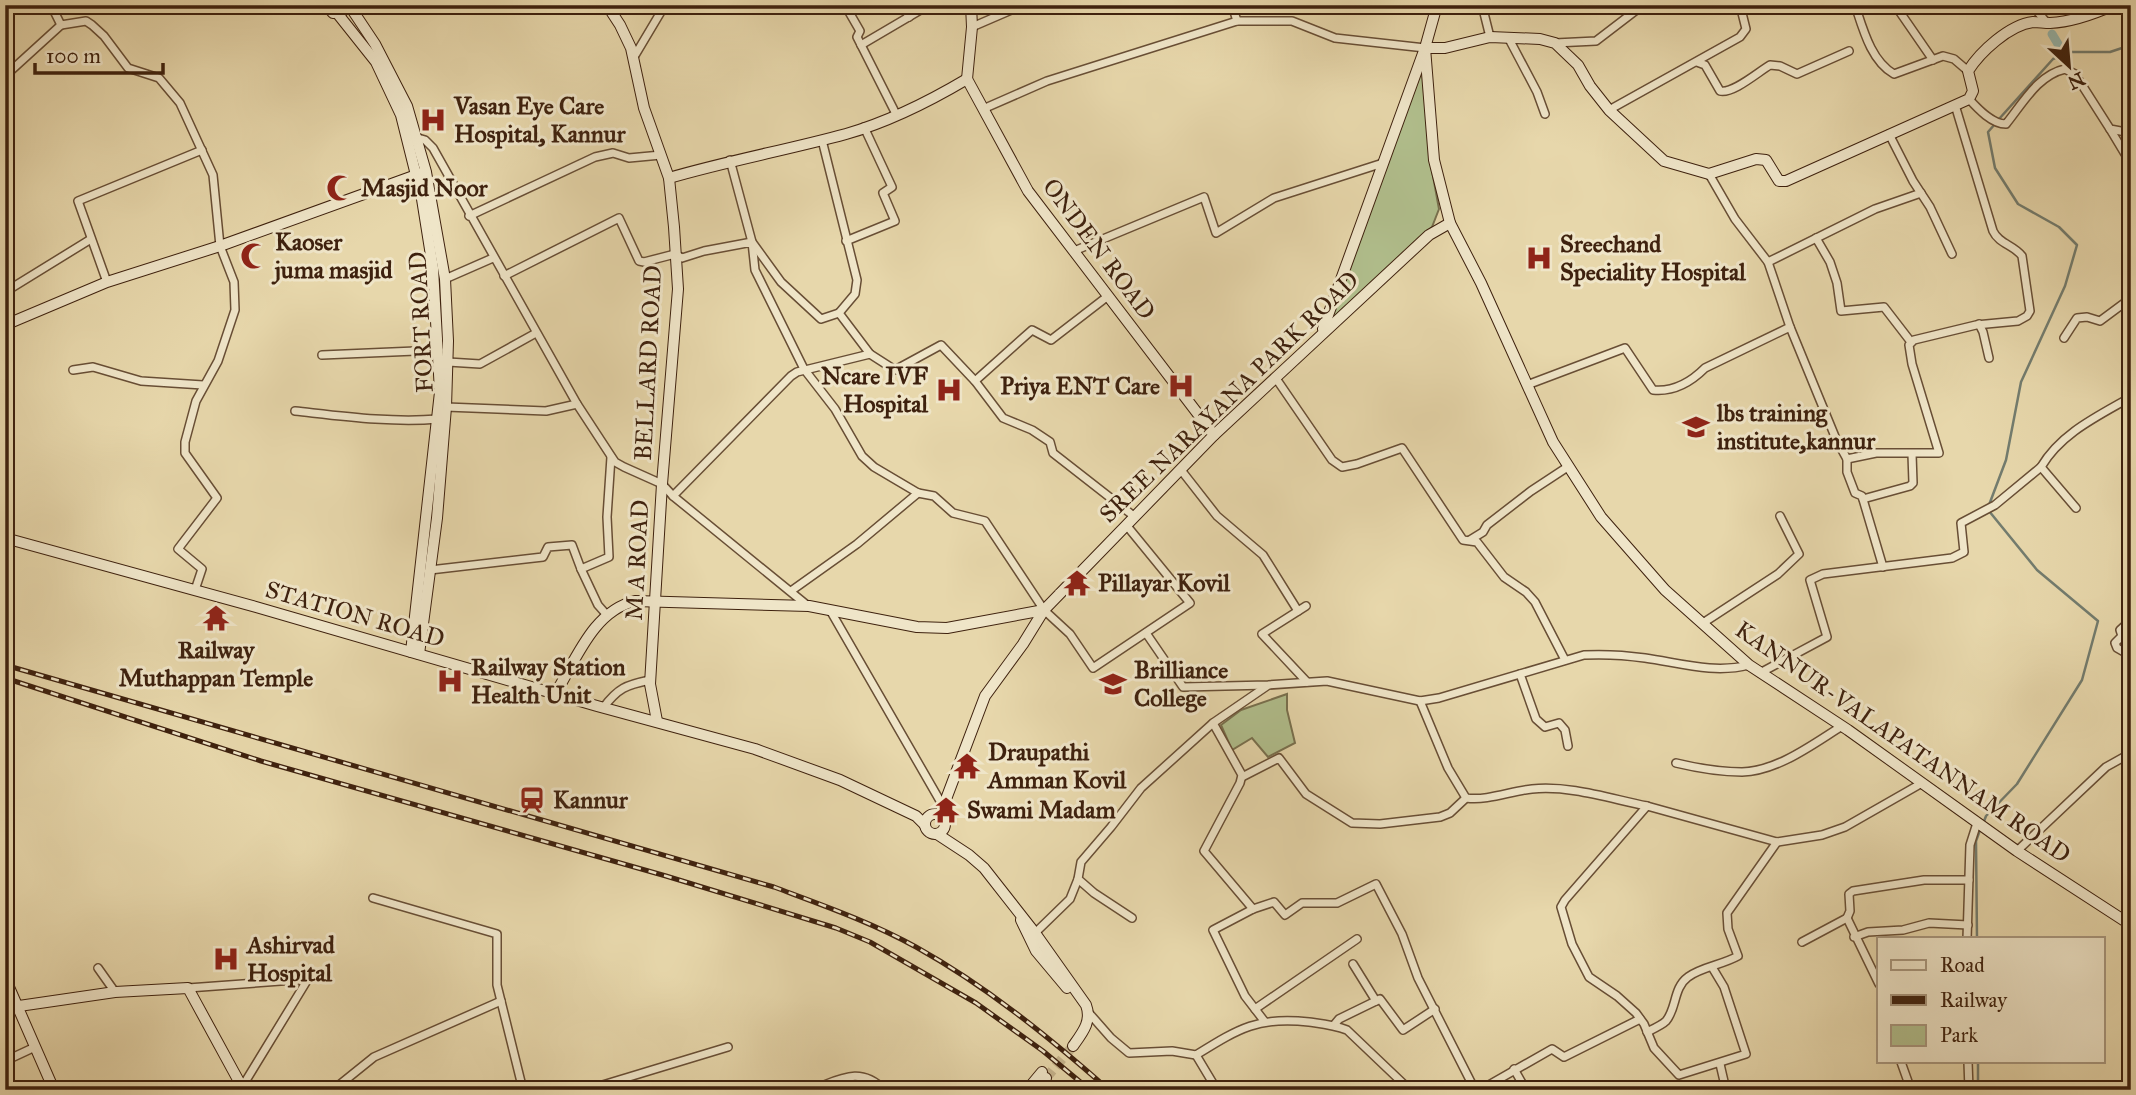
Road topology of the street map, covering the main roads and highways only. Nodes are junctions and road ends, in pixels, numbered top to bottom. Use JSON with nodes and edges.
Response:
{"nodes":[{"id":1,"x":348,"y":5,"type":"edge"},
{"id":2,"x":607,"y":5,"type":"edge"},
{"id":3,"x":971,"y":5,"type":"edge"},
{"id":4,"x":1437,"y":5,"type":"edge"},
{"id":5,"x":2114,"y":5,"type":"edge"},
{"id":6,"x":328,"y":8,"type":"edge"},
{"id":7,"x":1425,"y":48,"type":"junction"},
{"id":8,"x":967,"y":79,"type":"junction"},
{"id":9,"x":421,"y":174,"type":"junction"},
{"id":10,"x":669,"y":178,"type":"junction"},
{"id":11,"x":1450,"y":223,"type":"junction"},
{"id":12,"x":439,"y":281,"type":"junction"},
{"id":13,"x":5,"y":325,"type":"edge"},
{"id":14,"x":1322,"y":333,"type":"junction"},
{"id":15,"x":1214,"y":435,"type":"junction"},
{"id":16,"x":435,"y":475,"type":"junction"},
{"id":17,"x":662,"y":484,"type":"joint"},
{"id":18,"x":5,"y":538,"type":"edge"},
{"id":19,"x":656,"y":600,"type":"junction"},
{"id":20,"x":1044,"y":610,"type":"junction"},
{"id":21,"x":415,"y":653,"type":"junction"},
{"id":22,"x":555,"y":694,"type":"junction"},
{"id":23,"x":657,"y":721,"type":"junction"},
{"id":24,"x":934,"y":816,"type":"junction"},
{"id":25,"x":941,"y":830,"type":"junction"},
{"id":26,"x":1020,"y":916,"type":"junction"},
{"id":27,"x":2131,"y":924,"type":"edge"},
{"id":28,"x":5,"y":978,"type":"edge"},
{"id":29,"x":19,"y":1006,"type":"junction"},
{"id":30,"x":1086,"y":1013,"type":"junction"},
{"id":31,"x":1072,"y":1043,"type":"tunnel mouth"},
{"id":32,"x":241,"y":1088,"type":"edge"},
{"id":33,"x":54,"y":1090,"type":"edge"},
{"id":34,"x":1027,"y":1090,"type":"edge"},
{"id":35,"x":1036,"y":1090,"type":"edge"}],
"edges":[{"from":1,"to":6,"type":"main road"},
{"from":1,"to":9,"type":"main road","name":"FORT ROAD"},
{"from":2,"to":10,"type":"main road","name":"BELLARD ROAD"},
{"from":3,"to":8,"type":"main road"},
{"from":4,"to":7,"type":"main road"},
{"from":5,"to":7,"type":"main road"},
{"from":6,"to":9,"type":"main road","name":"FORT ROAD"},
{"from":7,"to":11,"type":"main road","name":"KANNUR-VALAPATANNAM ROAD"},
{"from":7,"to":14,"type":"main road"},
{"from":8,"to":10,"type":"main road"},
{"from":8,"to":15,"type":"main road","name":"ONDEN ROAD"},
{"from":9,"to":12,"type":"main road","name":"FORT ROAD"},
{"from":9,"to":13,"type":"main road"},
{"from":10,"to":17,"type":"main road","name":"BELLARD ROAD"},
{"from":11,"to":14,"type":"main road","name":"SREE NARAYANA PARK ROAD"},
{"from":11,"to":27,"type":"main road","name":"KANNUR-VALAPATANNAM ROAD"},
{"from":12,"to":16,"type":"main road","name":"FORT ROAD"},
{"from":12,"to":16,"type":"main road","name":"FORT ROAD"},
{"from":14,"to":15,"type":"main road","name":"SREE NARAYANA PARK ROAD"},
{"from":15,"to":20,"type":"main road","name":"SREE NARAYANA PARK ROAD"},
{"from":16,"to":21,"type":"main road","name":"FORT ROAD"},
{"from":16,"to":21,"type":"main road","name":"FORT ROAD"},
{"from":17,"to":19,"type":"main road","name":"M A ROAD"},
{"from":18,"to":21,"type":"main road","name":"STATION ROAD"},
{"from":19,"to":20,"type":"main road"},
{"from":19,"to":22,"type":"main road"},
{"from":19,"to":23,"type":"main road","name":"M A ROAD"},
{"from":20,"to":24,"type":"main road","name":"SREE NARAYANA PARK ROAD"},
{"from":21,"to":22,"type":"main road","name":"STATION ROAD"},
{"from":22,"to":23,"type":"main road","name":"STATION ROAD"},
{"from":23,"to":24,"type":"main road","name":"STATION ROAD"},
{"from":24,"to":25,"type":"main road"},
{"from":24,"to":25,"type":"main road"},
{"from":25,"to":26,"type":"main road"},
{"from":26,"to":30,"type":"main road"},
{"from":26,"to":30,"type":"main road"},
{"from":28,"to":29,"type":"main road"},
{"from":29,"to":32,"type":"main road"},
{"from":29,"to":33,"type":"main road"},
{"from":30,"to":31,"type":"main road"},
{"from":34,"to":35,"type":"main road"}]}
